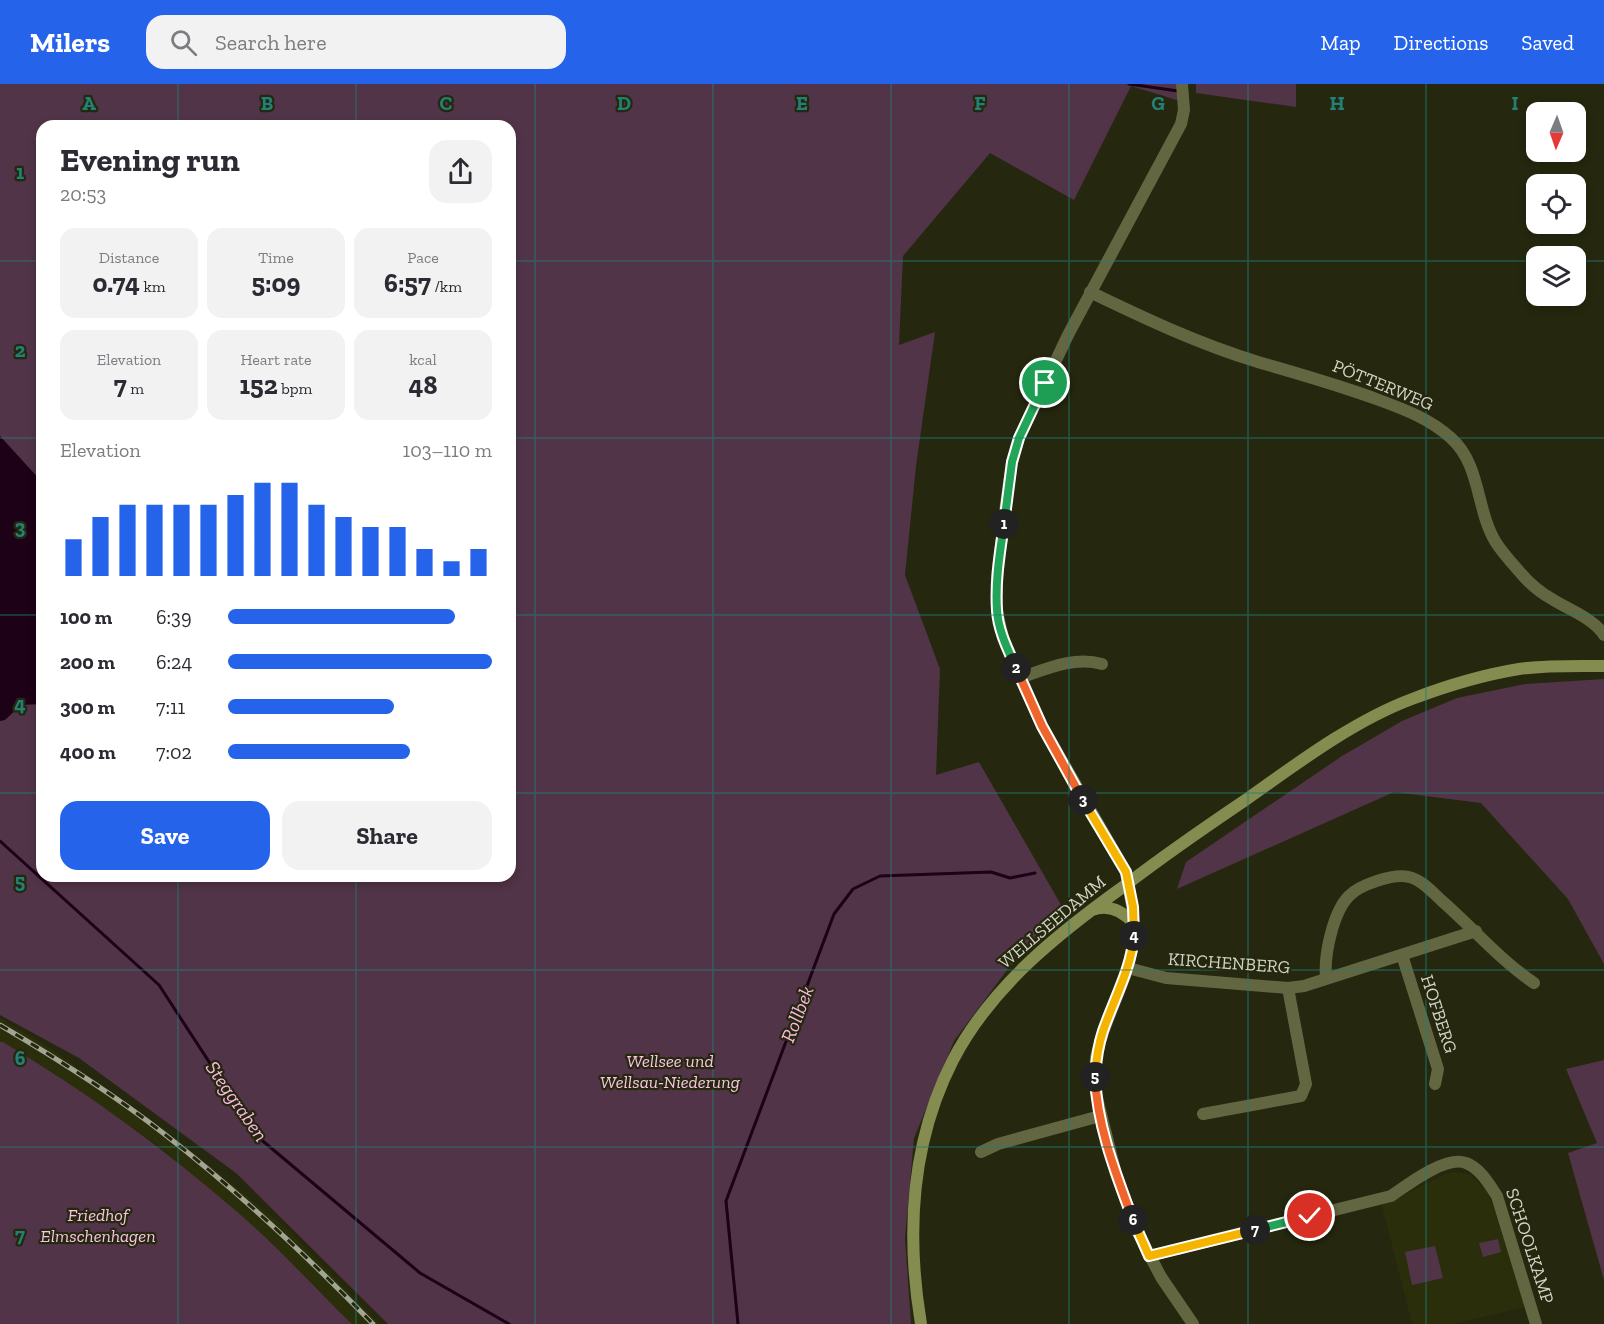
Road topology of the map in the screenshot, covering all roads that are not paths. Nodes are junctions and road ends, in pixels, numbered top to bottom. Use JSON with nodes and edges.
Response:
{"nodes":[{"id":1,"x":1182,"y":84,"type":"edge"},
{"id":2,"x":1090,"y":292,"type":"junction"},
{"id":3,"x":1604,"y":635,"type":"edge"},
{"id":4,"x":1102,"y":664,"type":"dead end"},
{"id":5,"x":1604,"y":666,"type":"edge"},
{"id":6,"x":1020,"y":678,"type":"junction"},
{"id":7,"x":1128,"y":882,"type":"junction"},
{"id":8,"x":1089,"y":911,"type":"junction"},
{"id":9,"x":1134,"y":924,"type":"junction"},
{"id":10,"x":1476,"y":931,"type":"junction"},
{"id":11,"x":1402,"y":955,"type":"junction"},
{"id":12,"x":1128,"y":968,"type":"junction"},
{"id":13,"x":1326,"y":978,"type":"junction"},
{"id":14,"x":1534,"y":983,"type":"dead end"},
{"id":15,"x":1287,"y":988,"type":"junction"},
{"id":16,"x":1435,"y":1084,"type":"dead end"},
{"id":17,"x":1203,"y":1114,"type":"dead end"},
{"id":18,"x":1100,"y":1116,"type":"junction"},
{"id":19,"x":981,"y":1152,"type":"dead end"},
{"id":20,"x":1149,"y":1256,"type":"junction"},
{"id":21,"x":921,"y":1324,"type":"edge"},
{"id":22,"x":1193,"y":1324,"type":"edge"},
{"id":23,"x":1536,"y":1324,"type":"edge"}],
"edges":[{"from":1,"to":2,"type":"street"},
{"from":2,"to":3,"type":"street","name":"PÖTTERWEG"},
{"from":2,"to":6,"type":"street"},
{"from":4,"to":6,"type":"street"},
{"from":5,"to":7,"type":"main road","name":"WELLSEEDAMM"},
{"from":6,"to":7,"type":"street"},
{"from":7,"to":8,"type":"main road","name":"WELLSEEDAMM"},
{"from":7,"to":9,"type":"street"},
{"from":8,"to":9,"type":"main road"},
{"from":8,"to":21,"type":"main road","name":"WELLSEEDAMM"},
{"from":9,"to":12,"type":"street"},
{"from":10,"to":11,"type":"street","name":"KIRCHENBERG"},
{"from":10,"to":13,"type":"street"},
{"from":10,"to":14,"type":"street"},
{"from":11,"to":13,"type":"street","name":"KIRCHENBERG"},
{"from":11,"to":16,"type":"street","name":"HOFBERG"},
{"from":12,"to":15,"type":"street","name":"KIRCHENBERG"},
{"from":12,"to":18,"type":"street"},
{"from":13,"to":15,"type":"street","name":"KIRCHENBERG"},
{"from":15,"to":17,"type":"street"},
{"from":18,"to":19,"type":"street"},
{"from":18,"to":20,"type":"street"},
{"from":20,"to":22,"type":"street"},
{"from":20,"to":23,"type":"street","name":"SCHOOLKAMP"}]}
